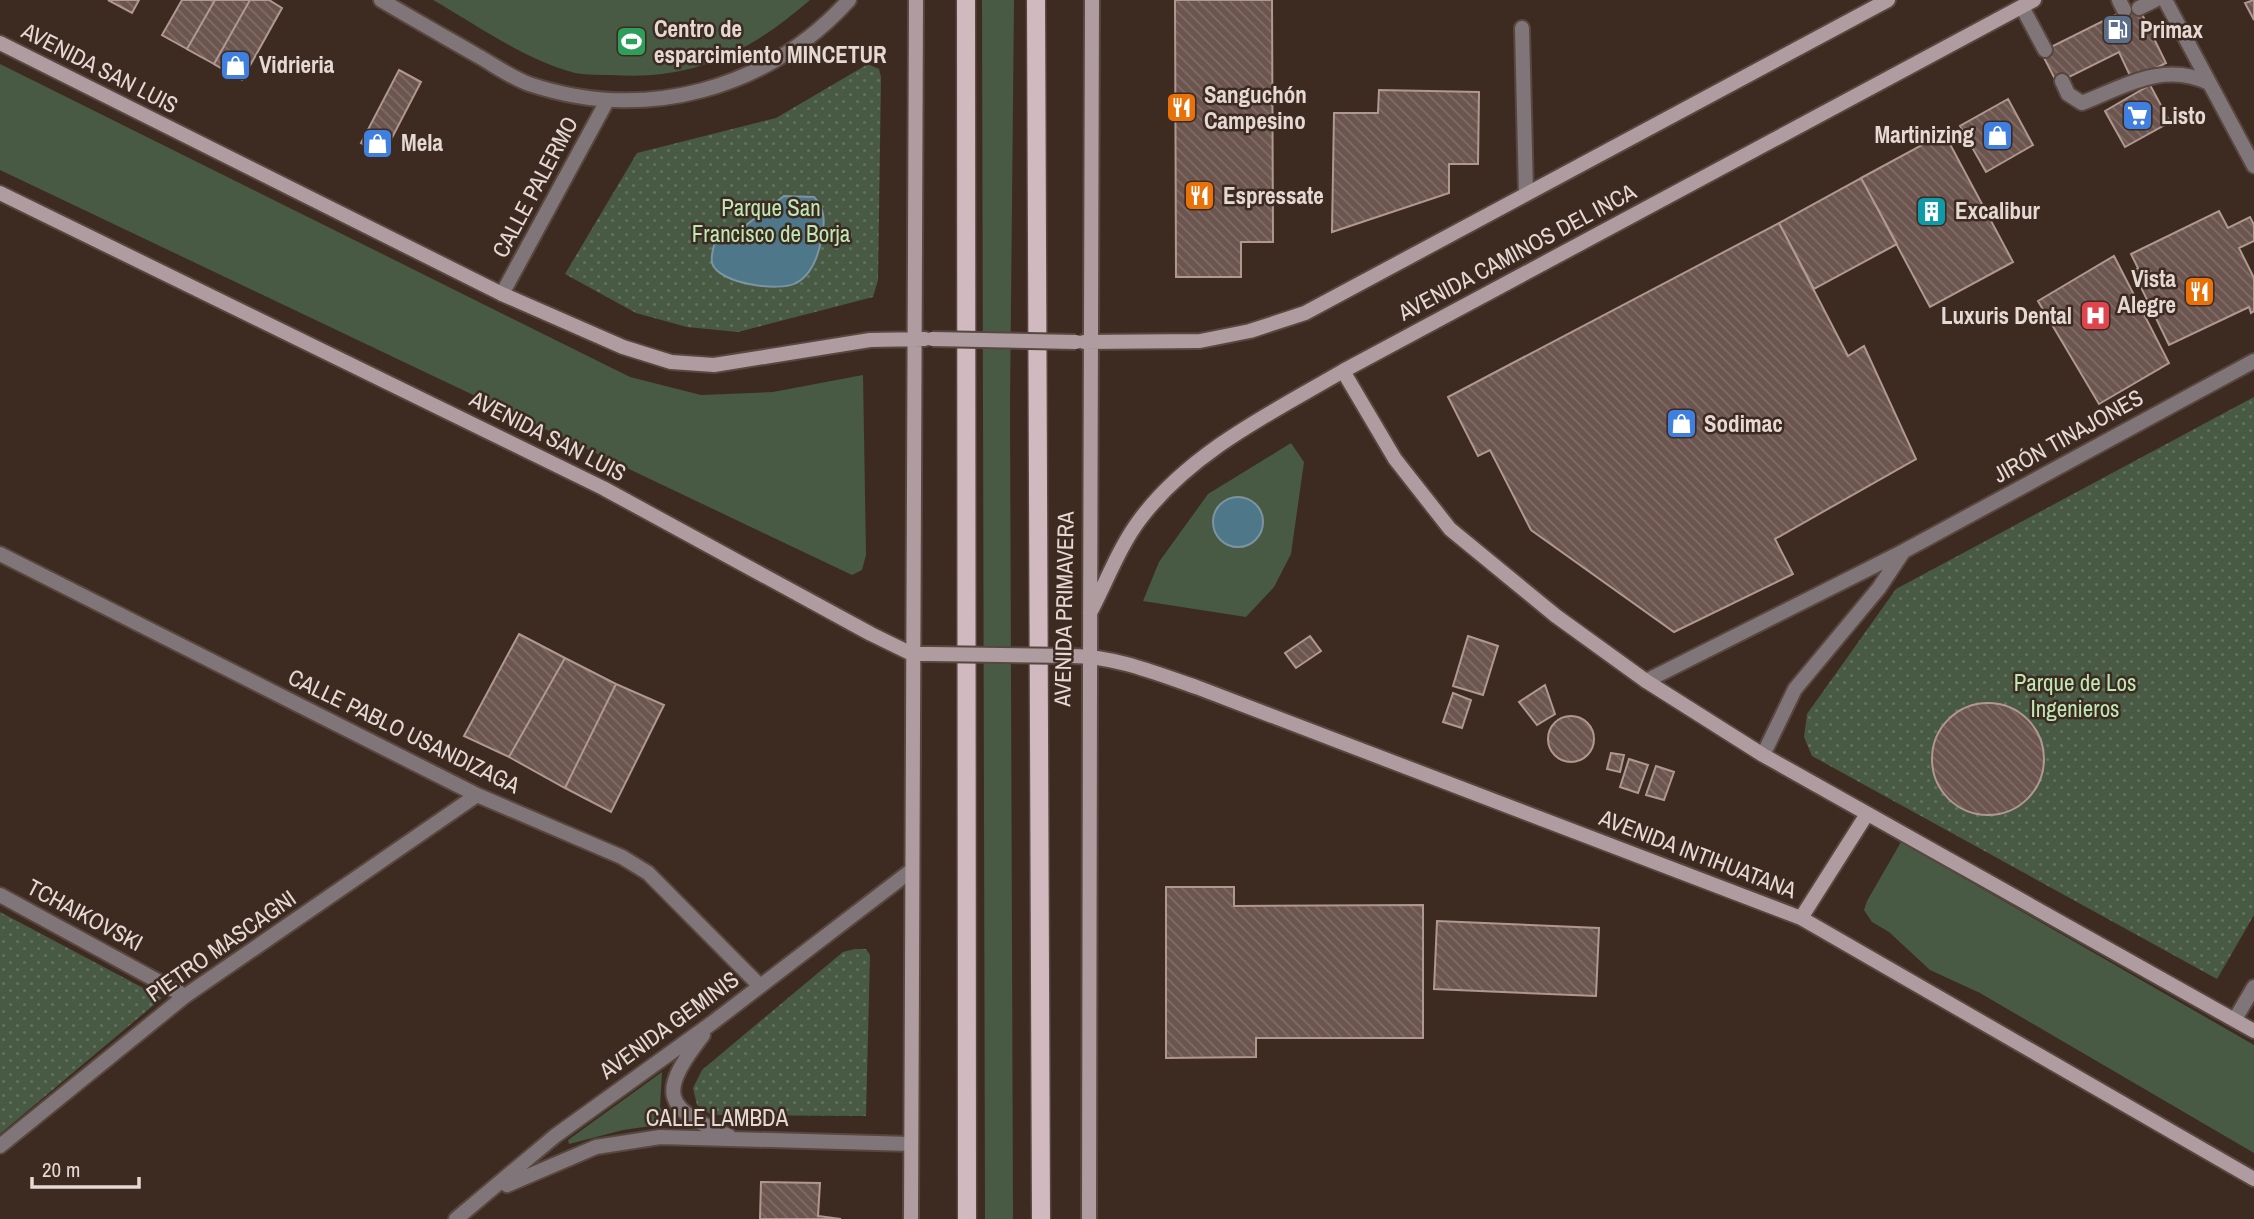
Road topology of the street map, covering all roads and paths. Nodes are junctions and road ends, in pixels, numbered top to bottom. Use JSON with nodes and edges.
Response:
{"nodes":[{"id":1,"x":381,"y":0,"type":"edge"},
{"id":2,"x":849,"y":0,"type":"edge"},
{"id":3,"x":916,"y":0,"type":"edge"},
{"id":4,"x":967,"y":0,"type":"edge"},
{"id":5,"x":1036,"y":0,"type":"edge"},
{"id":6,"x":1092,"y":0,"type":"edge"},
{"id":7,"x":1888,"y":0,"type":"edge"},
{"id":8,"x":2155,"y":0,"type":"edge"},
{"id":9,"x":2165,"y":0,"type":"edge"},
{"id":10,"x":2028,"y":3,"type":"edge"},
{"id":11,"x":2139,"y":8,"type":"dead end"},
{"id":12,"x":1522,"y":28,"type":"dead end"},
{"id":13,"x":0,"y":43,"type":"edge"},
{"id":14,"x":2045,"y":50,"type":"dead end"},
{"id":15,"x":2062,"y":81,"type":"dead end"},
{"id":16,"x":2210,"y":83,"type":"junction"},
{"id":17,"x":607,"y":101,"type":"junction"},
{"id":18,"x":2254,"y":166,"type":"edge"},
{"id":19,"x":0,"y":193,"type":"edge"},
{"id":20,"x":1526,"y":194,"type":"junction"},
{"id":21,"x":502,"y":294,"type":"junction"},
{"id":22,"x":915,"y":339,"type":"junction"},
{"id":23,"x":1093,"y":342,"type":"junction"},
{"id":24,"x":2254,"y":361,"type":"edge"},
{"id":25,"x":1343,"y":371,"type":"junction"},
{"id":26,"x":1904,"y":551,"type":"junction"},
{"id":27,"x":0,"y":554,"type":"edge"},
{"id":28,"x":1088,"y":617,"type":"junction"},
{"id":29,"x":912,"y":654,"type":"junction"},
{"id":30,"x":1088,"y":656,"type":"junction"},
{"id":31,"x":1646,"y":681,"type":"junction"},
{"id":32,"x":1763,"y":755,"type":"junction"},
{"id":33,"x":477,"y":795,"type":"junction"},
{"id":34,"x":1867,"y":814,"type":"junction"},
{"id":35,"x":912,"y":870,"type":"junction"},
{"id":36,"x":0,"y":895,"type":"edge"},
{"id":37,"x":1801,"y":918,"type":"junction"},
{"id":38,"x":760,"y":986,"type":"junction"},
{"id":39,"x":2254,"y":987,"type":"edge"},
{"id":40,"x":185,"y":996,"type":"junction"},
{"id":41,"x":2235,"y":1019,"type":"junction"},
{"id":42,"x":712,"y":1023,"type":"junction"},
{"id":43,"x":2254,"y":1031,"type":"edge"},
{"id":44,"x":737,"y":1139,"type":"junction"},
{"id":45,"x":911,"y":1144,"type":"junction"},
{"id":46,"x":0,"y":1146,"type":"edge"},
{"id":47,"x":2254,"y":1179,"type":"edge"},
{"id":48,"x":490,"y":1193,"type":"junction"},
{"id":49,"x":456,"y":1219,"type":"edge"},
{"id":50,"x":911,"y":1219,"type":"edge"},
{"id":51,"x":967,"y":1219,"type":"edge"},
{"id":52,"x":1041,"y":1219,"type":"edge"},
{"id":53,"x":1089,"y":1219,"type":"edge"}],
"edges":[{"from":1,"to":17,"type":"street"},
{"from":2,"to":17,"type":"street"},
{"from":3,"to":22,"type":"main road"},
{"from":4,"to":51,"type":"main road"},
{"from":5,"to":52,"type":"main road","name":"AVENIDA PRIMAVERA"},
{"from":6,"to":23,"type":"main road","name":"AVENIDA PRIMAVERA"},
{"from":7,"to":20,"type":"main road","name":"AVENIDA CAMINOS DEL INCA"},
{"from":8,"to":11,"type":"street"},
{"from":9,"to":16,"type":"street"},
{"from":10,"to":14,"type":"street"},
{"from":10,"to":25,"type":"main road","name":"AVENIDA CAMINOS DEL INCA"},
{"from":12,"to":20,"type":"street"},
{"from":13,"to":21,"type":"main road","name":"AVENIDA SAN LUIS"},
{"from":15,"to":16,"type":"street"},
{"from":16,"to":18,"type":"street"},
{"from":17,"to":21,"type":"street","name":"CALLE PALERMO"},
{"from":19,"to":29,"type":"main road","name":"AVENIDA SAN LUIS"},
{"from":20,"to":23,"type":"main road","name":"AVENIDA CAMINOS DEL INCA"},
{"from":21,"to":22,"type":"main road","name":"AVENIDA SAN LUIS"},
{"from":22,"to":23,"type":"main road","name":"AVENIDA SAN LUIS","bridge":true},
{"from":22,"to":29,"type":"main road"},
{"from":23,"to":28,"type":"main road","name":"AVENIDA PRIMAVERA"},
{"from":24,"to":26,"type":"street","name":"JIRÓN TINAJONES"},
{"from":25,"to":28,"type":"main road","name":"AVENIDA CAMINOS DEL INCA"},
{"from":25,"to":31,"type":"main road"},
{"from":26,"to":31,"type":"street","name":"JIRÓN TINAJONES"},
{"from":26,"to":32,"type":"street","name":"JIRÓN TINAJONES"},
{"from":27,"to":33,"type":"street","name":"CALLE PABLO USANDIZAGA"},
{"from":28,"to":30,"type":"main road","name":"AVENIDA PRIMAVERA"},
{"from":29,"to":30,"type":"main road","name":"AVENIDA SAN LUIS","bridge":true},
{"from":29,"to":35,"type":"main road"},
{"from":30,"to":37,"type":"main road","name":"AVENIDA INTIHUATANA"},
{"from":30,"to":53,"type":"main road","name":"AVENIDA PRIMAVERA"},
{"from":31,"to":32,"type":"main road"},
{"from":32,"to":34,"type":"main road"},
{"from":33,"to":38,"type":"street","name":"CALLE PABLO USANDIZAGA"},
{"from":33,"to":40,"type":"street","name":"PIETRO MASCAGNI"},
{"from":34,"to":37,"type":"main road"},
{"from":34,"to":41,"type":"main road"},
{"from":35,"to":38,"type":"street","name":"AVENIDA GEMINIS"},
{"from":35,"to":45,"type":"main road"},
{"from":36,"to":40,"type":"street","name":"TCHAIKOVSKI"},
{"from":37,"to":47,"type":"main road","name":"AVENIDA INTIHUATANA"},
{"from":38,"to":42,"type":"street","name":"AVENIDA GEMINIS"},
{"from":39,"to":41,"type":"street"},
{"from":40,"to":46,"type":"street","name":"PIETRO MASCAGNI"},
{"from":41,"to":43,"type":"main road"},
{"from":42,"to":44,"type":"street"},
{"from":42,"to":48,"type":"street","name":"AVENIDA GEMINIS"},
{"from":44,"to":45,"type":"street","name":"CALLE LAMBDA"},
{"from":44,"to":48,"type":"street","name":"CALLE LAMBDA"},
{"from":45,"to":50,"type":"main road"},
{"from":48,"to":49,"type":"street","name":"AVENIDA GEMINIS"}]}
